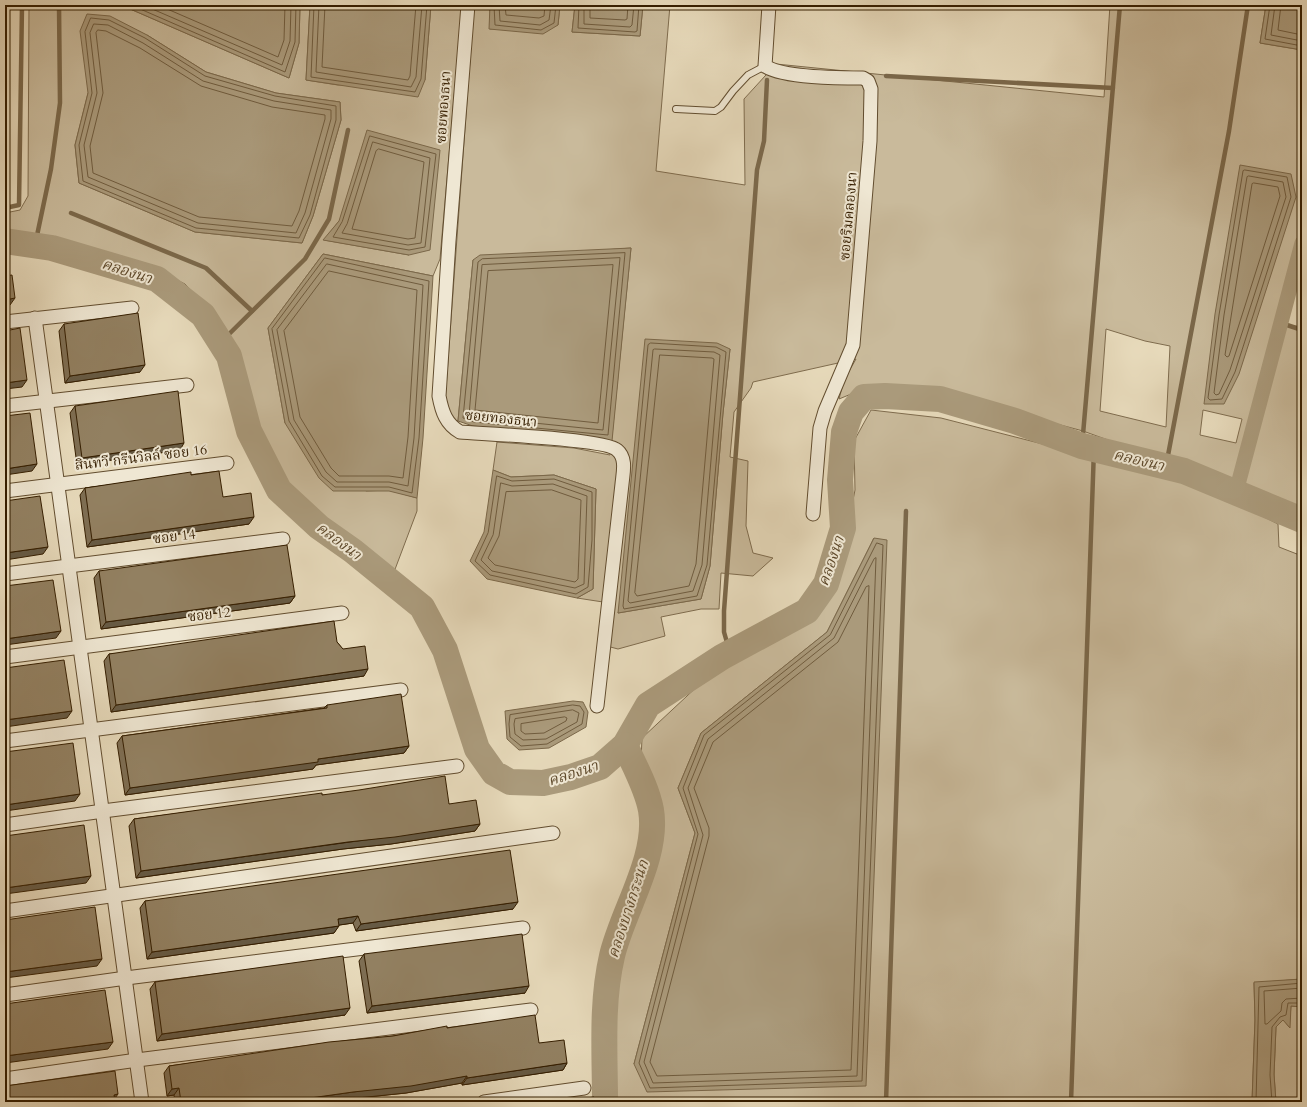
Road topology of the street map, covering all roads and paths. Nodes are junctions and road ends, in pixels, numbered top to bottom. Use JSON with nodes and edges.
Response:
{"nodes":[{"id":1,"x":468,"y":5,"type":"edge"},
{"id":2,"x":769,"y":5,"type":"edge"},
{"id":3,"x":765,"y":66,"type":"junction"},
{"id":4,"x":676,"y":109,"type":"dead end"},
{"id":5,"x":132,"y":308,"type":"dead end"},
{"id":6,"x":35,"y":318,"type":"junction"},
{"id":7,"x":5,"y":322,"type":"edge"},
{"id":8,"x":187,"y":385,"type":"dead end"},
{"id":9,"x":47,"y":400,"type":"junction"},
{"id":10,"x":5,"y":406,"type":"edge"},
{"id":11,"x":227,"y":463,"type":"dead end"},
{"id":12,"x":58,"y":483,"type":"junction"},
{"id":13,"x":5,"y":490,"type":"edge"},
{"id":14,"x":813,"y":514,"type":"dead end"},
{"id":15,"x":283,"y":538,"type":"dead end"},
{"id":16,"x":69,"y":565,"type":"junction"},
{"id":17,"x":5,"y":574,"type":"edge"},
{"id":18,"x":342,"y":613,"type":"dead end"},
{"id":19,"x":80,"y":646,"type":"junction"},
{"id":20,"x":5,"y":657,"type":"edge"},
{"id":21,"x":401,"y":690,"type":"dead end"},
{"id":22,"x":597,"y":706,"type":"dead end"},
{"id":23,"x":92,"y":729,"type":"junction"},
{"id":24,"x":5,"y":742,"type":"edge"},
{"id":25,"x":457,"y":766,"type":"dead end"},
{"id":26,"x":103,"y":811,"type":"junction"},
{"id":27,"x":5,"y":826,"type":"edge"},
{"id":28,"x":553,"y":833,"type":"dead end"},
{"id":29,"x":114,"y":895,"type":"junction"},
{"id":30,"x":5,"y":911,"type":"edge"},
{"id":31,"x":523,"y":928,"type":"dead end"},
{"id":32,"x":126,"y":978,"type":"junction"},
{"id":33,"x":5,"y":995,"type":"edge"},
{"id":34,"x":531,"y":1010,"type":"dead end"},
{"id":35,"x":137,"y":1060,"type":"junction"},
{"id":36,"x":5,"y":1079,"type":"edge"},
{"id":37,"x":584,"y":1088,"type":"dead end"},
{"id":38,"x":142,"y":1102,"type":"edge"},
{"id":39,"x":484,"y":1102,"type":"edge"}],
"edges":[{"from":1,"to":22,"type":"street","name":"ซอยทองธนา"},
{"from":2,"to":3,"type":"street"},
{"from":3,"to":4,"type":"lane"},
{"from":3,"to":14,"type":"street","name":"ซอยริมคลองนา"},
{"from":5,"to":6,"type":"street"},
{"from":6,"to":7,"type":"street"},
{"from":6,"to":9,"type":"street"},
{"from":8,"to":9,"type":"street"},
{"from":9,"to":10,"type":"street"},
{"from":9,"to":12,"type":"street"},
{"from":11,"to":12,"type":"street","name":"สินทวี กรีนวิลล์ ซอย 16"},
{"from":12,"to":13,"type":"street","name":"สินทวี กรีนวิลล์ ซอย 16"},
{"from":12,"to":16,"type":"street"},
{"from":15,"to":16,"type":"street","name":"ซอย 14"},
{"from":16,"to":17,"type":"street","name":"ซอย 14"},
{"from":16,"to":19,"type":"street"},
{"from":18,"to":19,"type":"street","name":"ซอย 12"},
{"from":19,"to":20,"type":"street","name":"ซอย 12"},
{"from":19,"to":23,"type":"street"},
{"from":21,"to":23,"type":"street"},
{"from":23,"to":24,"type":"street"},
{"from":23,"to":26,"type":"street"},
{"from":25,"to":26,"type":"street"},
{"from":26,"to":27,"type":"street"},
{"from":26,"to":29,"type":"street"},
{"from":28,"to":29,"type":"street"},
{"from":29,"to":30,"type":"street"},
{"from":29,"to":32,"type":"street"},
{"from":31,"to":32,"type":"street"},
{"from":32,"to":33,"type":"street"},
{"from":32,"to":35,"type":"street"},
{"from":34,"to":35,"type":"street"},
{"from":35,"to":36,"type":"street"},
{"from":35,"to":38,"type":"street"},
{"from":37,"to":39,"type":"street"}]}
